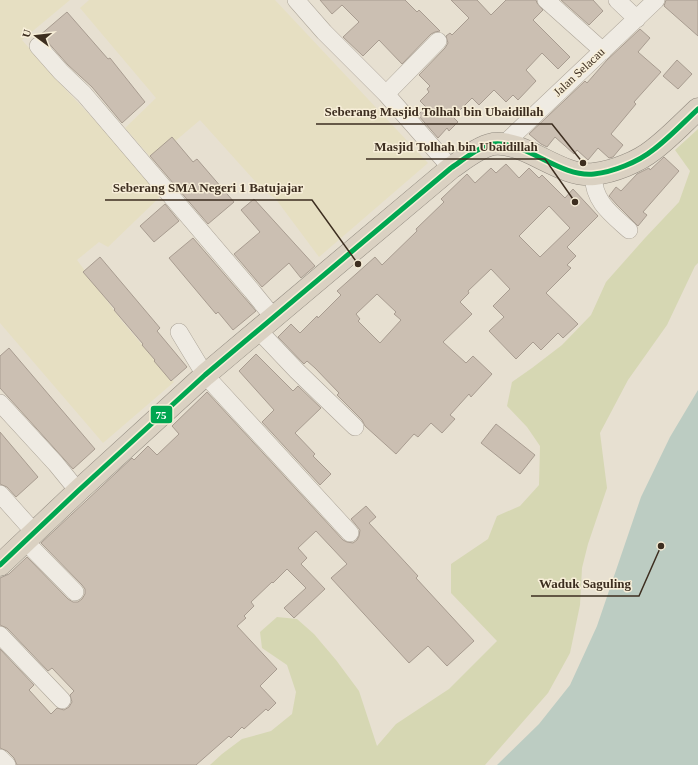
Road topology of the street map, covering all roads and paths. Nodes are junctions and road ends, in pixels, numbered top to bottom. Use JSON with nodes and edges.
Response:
{"nodes":[{"id":1,"x":296,"y":0,"type":"edge"},
{"id":2,"x":546,"y":0,"type":"edge"},
{"id":3,"x":617,"y":0,"type":"edge"},
{"id":4,"x":656,"y":0,"type":"edge"},
{"id":5,"x":637,"y":19,"type":"junction"},
{"id":6,"x":438,"y":41,"type":"dead end"},
{"id":7,"x":38,"y":46,"type":"dead end"},
{"id":8,"x":603,"y":50,"type":"junction"},
{"id":9,"x":386,"y":94,"type":"junction"},
{"id":10,"x":698,"y":109,"type":"edge"},
{"id":11,"x":503,"y":145,"type":"junction"},
{"id":12,"x":451,"y":168,"type":"junction"},
{"id":13,"x":593,"y":175,"type":"junction"},
{"id":14,"x":629,"y":230,"type":"dead end"},
{"id":15,"x":266,"y":325,"type":"junction"},
{"id":16,"x":179,"y":332,"type":"dead end"},
{"id":17,"x":205,"y":375,"type":"junction"},
{"id":18,"x":0,"y":403,"type":"edge"},
{"id":19,"x":355,"y":427,"type":"dead end"},
{"id":20,"x":78,"y":491,"type":"junction"},
{"id":21,"x":0,"y":494,"type":"edge"},
{"id":22,"x":350,"y":533,"type":"dead end"},
{"id":23,"x":29,"y":536,"type":"junction"},
{"id":24,"x":0,"y":564,"type":"edge"},
{"id":25,"x":75,"y":592,"type":"dead end"},
{"id":26,"x":0,"y":635,"type":"edge"},
{"id":27,"x":62,"y":700,"type":"dead end"},
{"id":28,"x":0,"y":758,"type":"edge"},
{"id":29,"x":7,"y":765,"type":"edge"}],
"edges":[{"from":1,"to":9,"type":"street"},
{"from":2,"to":8,"type":"street"},
{"from":3,"to":5,"type":"street"},
{"from":4,"to":5,"type":"street","name":"Jalan Selacau"},
{"from":5,"to":8,"type":"street","name":"Jalan Selacau"},
{"from":6,"to":9,"type":"street"},
{"from":7,"to":15,"type":"street"},
{"from":8,"to":11,"type":"street","name":"Jalan Selacau"},
{"from":9,"to":12,"type":"street"},
{"from":10,"to":13,"type":"highway"},
{"from":11,"to":12,"type":"highway"},
{"from":11,"to":13,"type":"highway"},
{"from":12,"to":15,"type":"highway"},
{"from":13,"to":14,"type":"street"},
{"from":15,"to":17,"type":"highway"},
{"from":15,"to":19,"type":"street"},
{"from":16,"to":17,"type":"street"},
{"from":17,"to":20,"type":"highway"},
{"from":17,"to":22,"type":"street"},
{"from":18,"to":20,"type":"street"},
{"from":20,"to":23,"type":"highway"},
{"from":21,"to":23,"type":"street"},
{"from":23,"to":24,"type":"highway"},
{"from":23,"to":25,"type":"street"},
{"from":26,"to":27,"type":"street"},
{"from":28,"to":29,"type":"street"}]}
